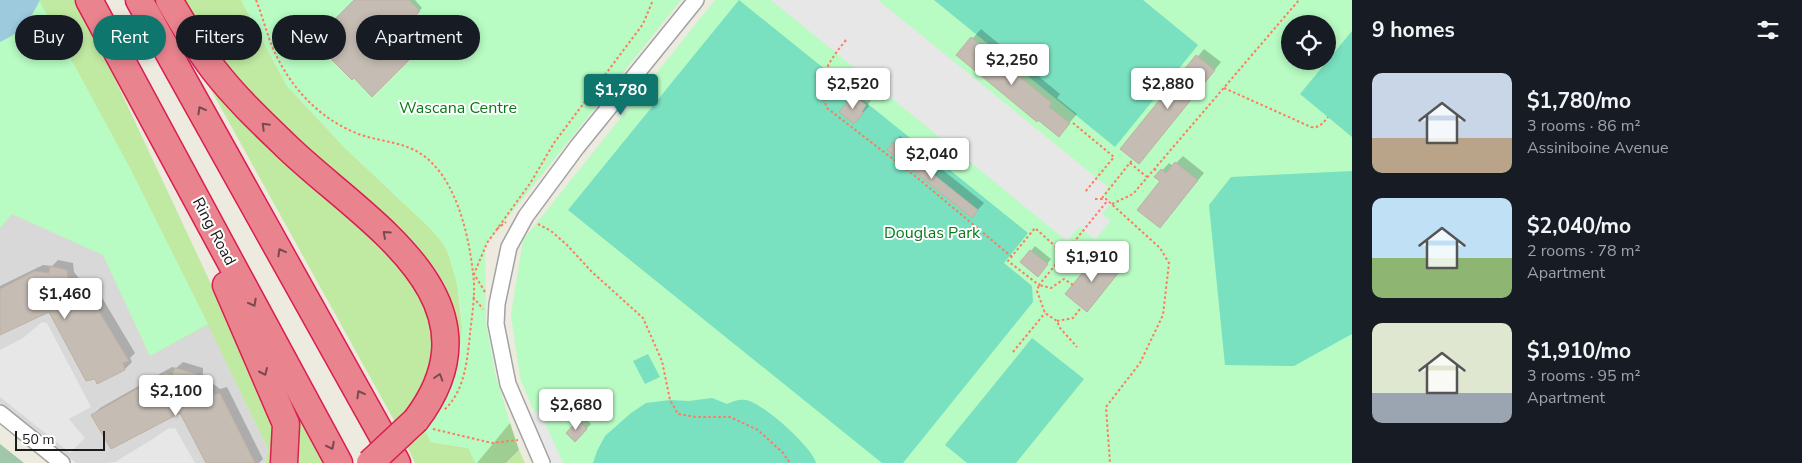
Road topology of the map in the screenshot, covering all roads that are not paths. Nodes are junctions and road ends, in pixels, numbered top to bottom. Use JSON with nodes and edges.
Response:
{"nodes":[{"id":1,"x":89,"y":0,"type":"edge"},
{"id":2,"x":139,"y":0,"type":"edge"},
{"id":3,"x":169,"y":0,"type":"edge"},
{"id":4,"x":696,"y":0,"type":"edge"},
{"id":5,"x":138,"y":91,"type":"junction"},
{"id":6,"x":0,"y":412,"type":"edge"},
{"id":7,"x":386,"y":455,"type":"edge"},
{"id":8,"x":62,"y":463,"type":"edge"},
{"id":9,"x":284,"y":463,"type":"edge"},
{"id":10,"x":339,"y":463,"type":"edge"},
{"id":11,"x":542,"y":463,"type":"edge"}],
"edges":[{"from":1,"to":5,"type":"highway","name":"Ring Road"},
{"from":7,"to":2,"type":"highway","one_way":true},
{"from":7,"to":3,"type":"highway","one_way":true,"bridge":true},
{"from":4,"to":11,"type":"street"},
{"from":5,"to":9,"type":"highway","one_way":true},
{"from":5,"to":10,"type":"highway","name":"Ring Road","one_way":true},
{"from":6,"to":8,"type":"street"}]}
